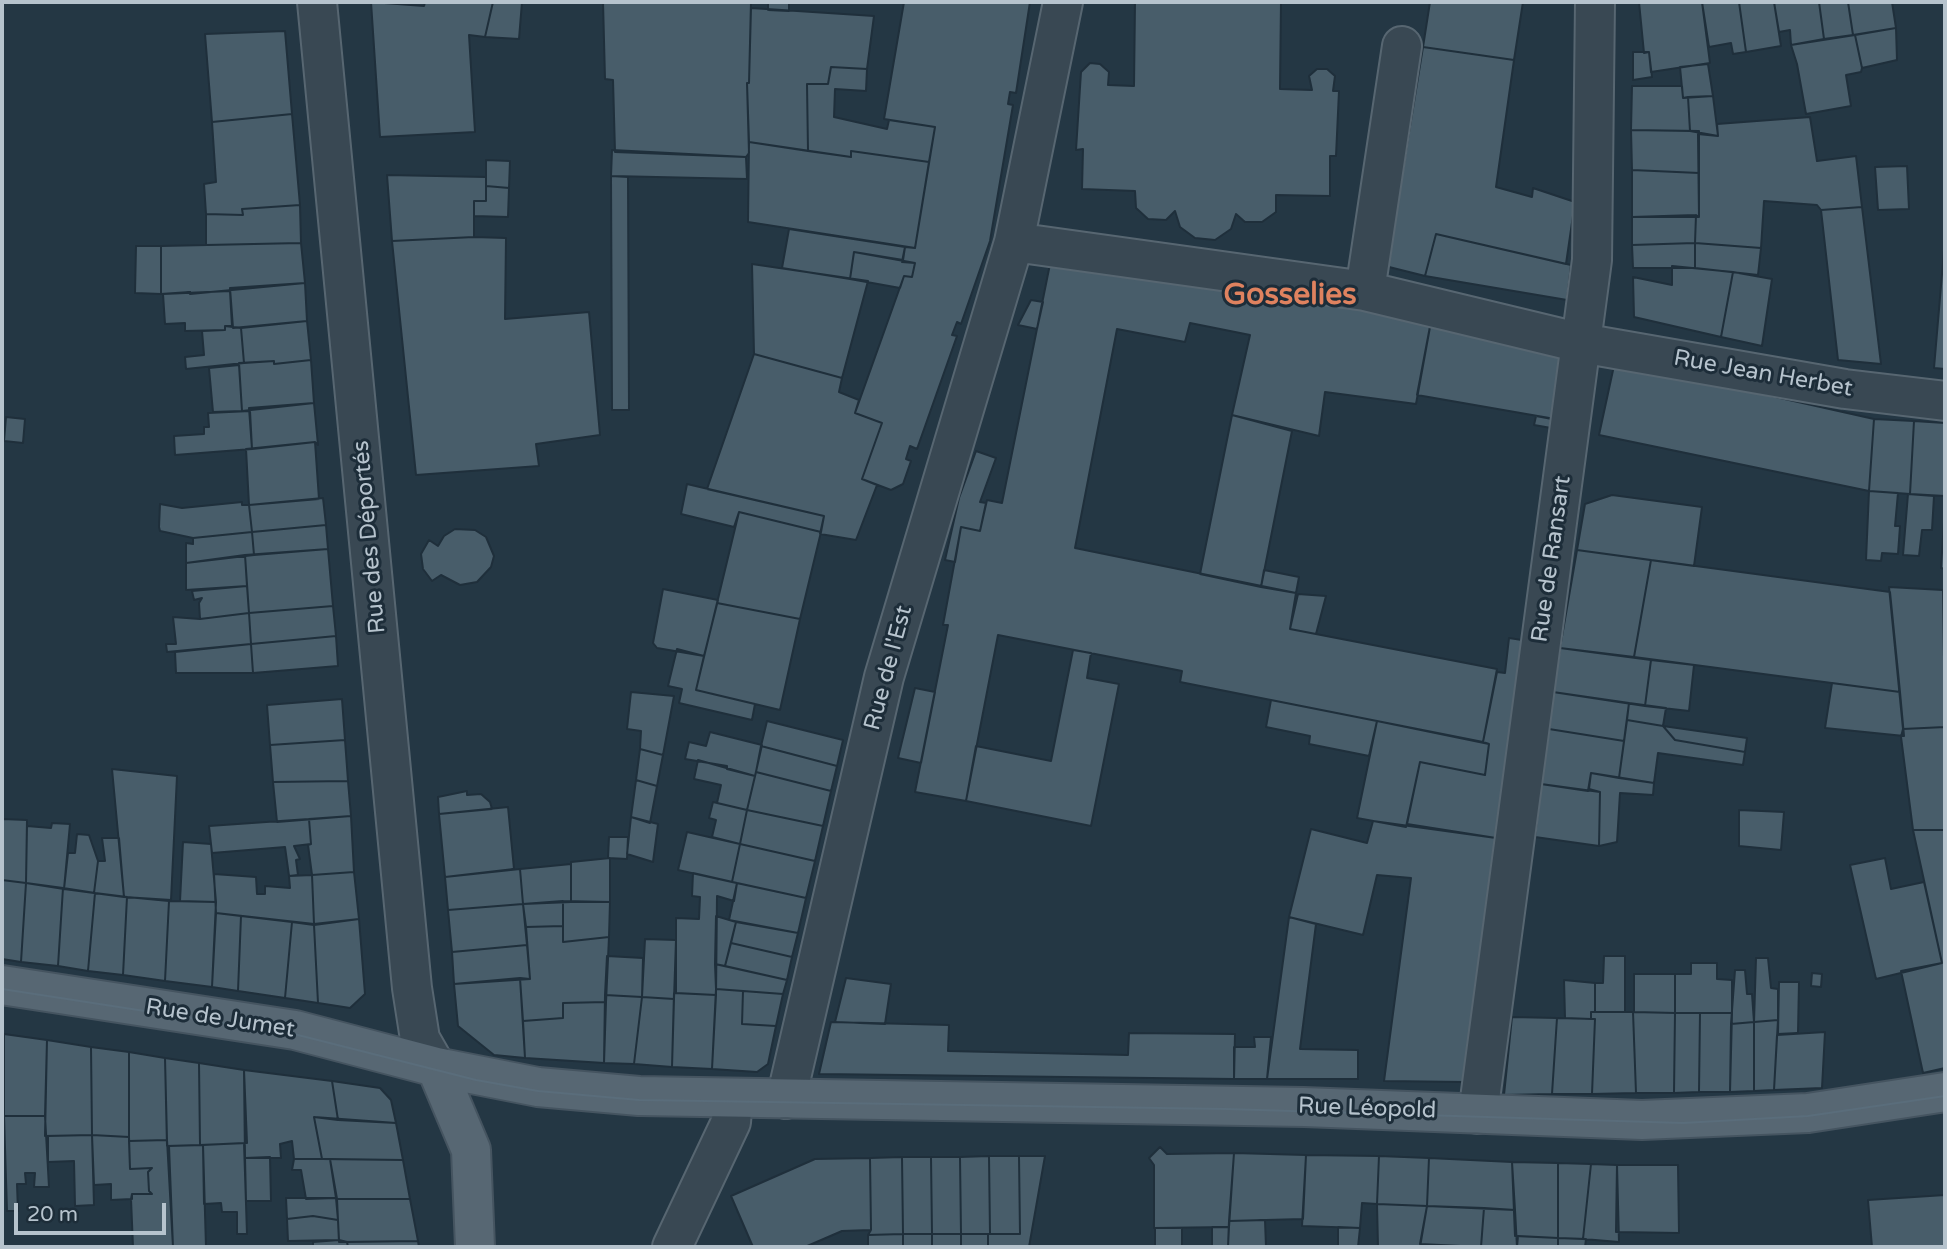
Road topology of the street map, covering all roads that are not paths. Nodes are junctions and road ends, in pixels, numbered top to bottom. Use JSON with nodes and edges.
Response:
{"nodes":[{"id":1,"x":317,"y":2,"type":"edge"},
{"id":2,"x":1063,"y":2,"type":"edge"},
{"id":3,"x":1595,"y":2,"type":"edge"},
{"id":4,"x":1402,"y":46,"type":"dead end"},
{"id":5,"x":1014,"y":242,"type":"junction"},
{"id":6,"x":1365,"y":291,"type":"junction"},
{"id":7,"x":1581,"y":343,"type":"junction"},
{"id":8,"x":1945,"y":401,"type":"edge"},
{"id":9,"x":2,"y":985,"type":"edge"},
{"id":10,"x":436,"y":1067,"type":"junction"},
{"id":11,"x":1945,"y":1092,"type":"edge"},
{"id":12,"x":733,"y":1098,"type":"junction"},
{"id":13,"x":786,"y":1099,"type":"junction"},
{"id":14,"x":1478,"y":1114,"type":"junction"},
{"id":15,"x":475,"y":1247,"type":"edge"},
{"id":16,"x":672,"y":1247,"type":"edge"}],
"edges":[{"from":1,"to":10,"type":"street","name":"Rue des Déportés"},
{"from":2,"to":5,"type":"street","name":"Rue de l'Est"},
{"from":3,"to":7,"type":"street","name":"Rue de Ransart"},
{"from":4,"to":6,"type":"street"},
{"from":5,"to":6,"type":"street","name":"Rue Jean Herbet"},
{"from":5,"to":13,"type":"street","name":"Rue de l'Est"},
{"from":6,"to":7,"type":"street","name":"Rue Jean Herbet"},
{"from":7,"to":8,"type":"street","name":"Rue Jean Herbet"},
{"from":7,"to":14,"type":"street","name":"Rue de Ransart"},
{"from":9,"to":10,"type":"main road","name":"Rue de Jumet"},
{"from":10,"to":12,"type":"main road","name":"Rue de Jumet"},
{"from":10,"to":15,"type":"main road"},
{"from":11,"to":14,"type":"main road","name":"Rue Léopold"},
{"from":12,"to":13,"type":"main road","name":"Rue Léopold"},
{"from":12,"to":16,"type":"street"},
{"from":13,"to":14,"type":"main road","name":"Rue Léopold"}]}
